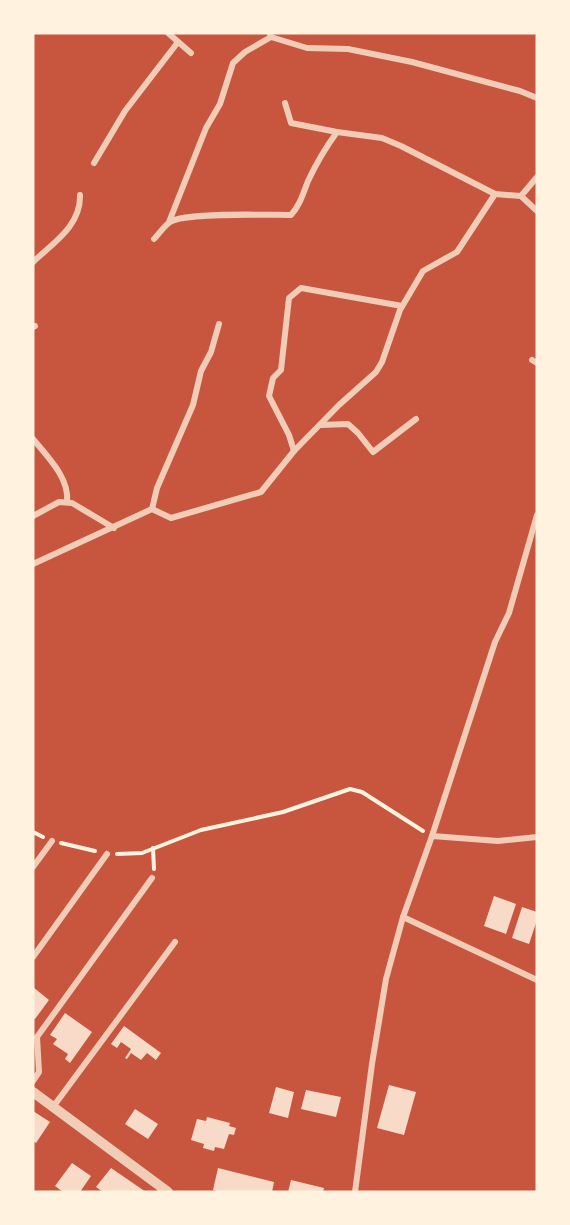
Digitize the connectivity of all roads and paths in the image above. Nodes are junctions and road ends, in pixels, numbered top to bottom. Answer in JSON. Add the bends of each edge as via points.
{"nodes":[{"id":1,"x":168,"y":33,"type":"edge"},
{"id":2,"x":270,"y":35,"type":"edge"},
{"id":3,"x":178,"y":42,"type":"junction"},
{"id":4,"x":191,"y":53,"type":"dead end"},
{"id":5,"x":537,"y":98,"type":"edge"},
{"id":6,"x":285,"y":103,"type":"dead end"},
{"id":7,"x":337,"y":132,"type":"junction"},
{"id":8,"x":94,"y":163,"type":"dead end"},
{"id":9,"x":537,"y":177,"type":"edge"},
{"id":10,"x":495,"y":194,"type":"junction"},
{"id":11,"x":80,"y":195,"type":"dead end"},
{"id":12,"x":521,"y":196,"type":"junction"},
{"id":13,"x":537,"y":211,"type":"edge"},
{"id":14,"x":169,"y":222,"type":"junction"},
{"id":15,"x":154,"y":239,"type":"dead end"},
{"id":16,"x":33,"y":262,"type":"edge"},
{"id":17,"x":402,"y":306,"type":"junction"},
{"id":18,"x":219,"y":324,"type":"dead end"},
{"id":19,"x":416,"y":419,"type":"dead end"},
{"id":20,"x":320,"y":426,"type":"junction"},
{"id":21,"x":33,"y":439,"type":"edge"},
{"id":22,"x":294,"y":451,"type":"junction"},
{"id":23,"x":67,"y":502,"type":"junction"},
{"id":24,"x":152,"y":509,"type":"junction"},
{"id":25,"x":537,"y":514,"type":"edge"},
{"id":26,"x":33,"y":516,"type":"edge"},
{"id":27,"x":114,"y":528,"type":"junction"},
{"id":28,"x":33,"y":564,"type":"edge"},
{"id":29,"x":432,"y":836,"type":"junction"},
{"id":30,"x":537,"y":837,"type":"edge"},
{"id":31,"x":52,"y":841,"type":"joint"},
{"id":32,"x":153,"y":848,"type":"junction"},
{"id":33,"x":107,"y":854,"type":"junction"},
{"id":34,"x":33,"y":867,"type":"edge"},
{"id":35,"x":152,"y":878,"type":"joint"},
{"id":36,"x":403,"y":917,"type":"junction"},
{"id":37,"x":175,"y":942,"type":"dead end"},
{"id":38,"x":33,"y":957,"type":"edge"},
{"id":39,"x":537,"y":980,"type":"edge"},
{"id":40,"x":33,"y":1081,"type":"edge"},
{"id":41,"x":33,"y":1092,"type":"edge"},
{"id":42,"x":53,"y":1107,"type":"junction"},
{"id":43,"x":168,"y":1192,"type":"edge"},
{"id":44,"x":355,"y":1192,"type":"edge"}],
"edges":[{"from":1,"to":3,"type":"street"},
{"from":2,"to":5,"type":"street","via":[[307,48],[348,49],[412,62]]},
{"from":2,"to":14,"type":"street","via":[[233,63],[220,104],[206,128]]},
{"from":3,"to":4,"type":"street"},
{"from":3,"to":8,"type":"street","via":[[125,111]]},
{"from":6,"to":7,"type":"street","via":[[291,123]]},
{"from":7,"to":10,"type":"street","via":[[382,138]]},
{"from":7,"to":14,"type":"street","via":[[291,215],[205,216]]},
{"from":9,"to":12,"type":"street"},
{"from":10,"to":12,"type":"street"},
{"from":10,"to":17,"type":"street","via":[[458,252],[423,271]]},
{"from":11,"to":16,"type":"street","via":[[75,220]]},
{"from":12,"to":13,"type":"street"},
{"from":14,"to":15,"type":"street"},
{"from":17,"to":20,"type":"street","via":[[376,372]]},
{"from":17,"to":22,"type":"street","via":[[301,288],[290,298],[281,370],[273,378],[269,396]]},
{"from":18,"to":24,"type":"street","via":[[193,405],[157,488]]},
{"from":19,"to":20,"type":"street","via":[[373,452],[348,424]]},
{"from":20,"to":22,"type":"street"},
{"from":21,"to":23,"type":"street","via":[[69,490]]},
{"from":22,"to":24,"type":"street","via":[[261,492],[171,518]]},
{"from":23,"to":26,"type":"street","via":[[59,502]]},
{"from":23,"to":27,"type":"street"},
{"from":24,"to":27,"type":"street"},
{"from":25,"to":29,"type":"street","via":[[509,613],[495,642]]},
{"from":27,"to":28,"type":"street"},
{"from":29,"to":30,"type":"street","via":[[498,841]]},
{"from":29,"to":32,"type":"path","via":[[362,792],[350,789],[283,812],[201,830]]},
{"from":29,"to":36,"type":"street"},
{"from":31,"to":33,"type":"path"},
{"from":31,"to":34,"type":"street"},
{"from":32,"to":33,"type":"path","via":[[142,853]]},
{"from":32,"to":35,"type":"path"},
{"from":33,"to":38,"type":"street"},
{"from":35,"to":40,"type":"street","via":[[37,1037],[39,1072]]},
{"from":36,"to":39,"type":"street"},
{"from":36,"to":44,"type":"street","via":[[383,1000]]},
{"from":37,"to":42,"type":"street"},
{"from":41,"to":42,"type":"street"},
{"from":42,"to":43,"type":"street"}]}
